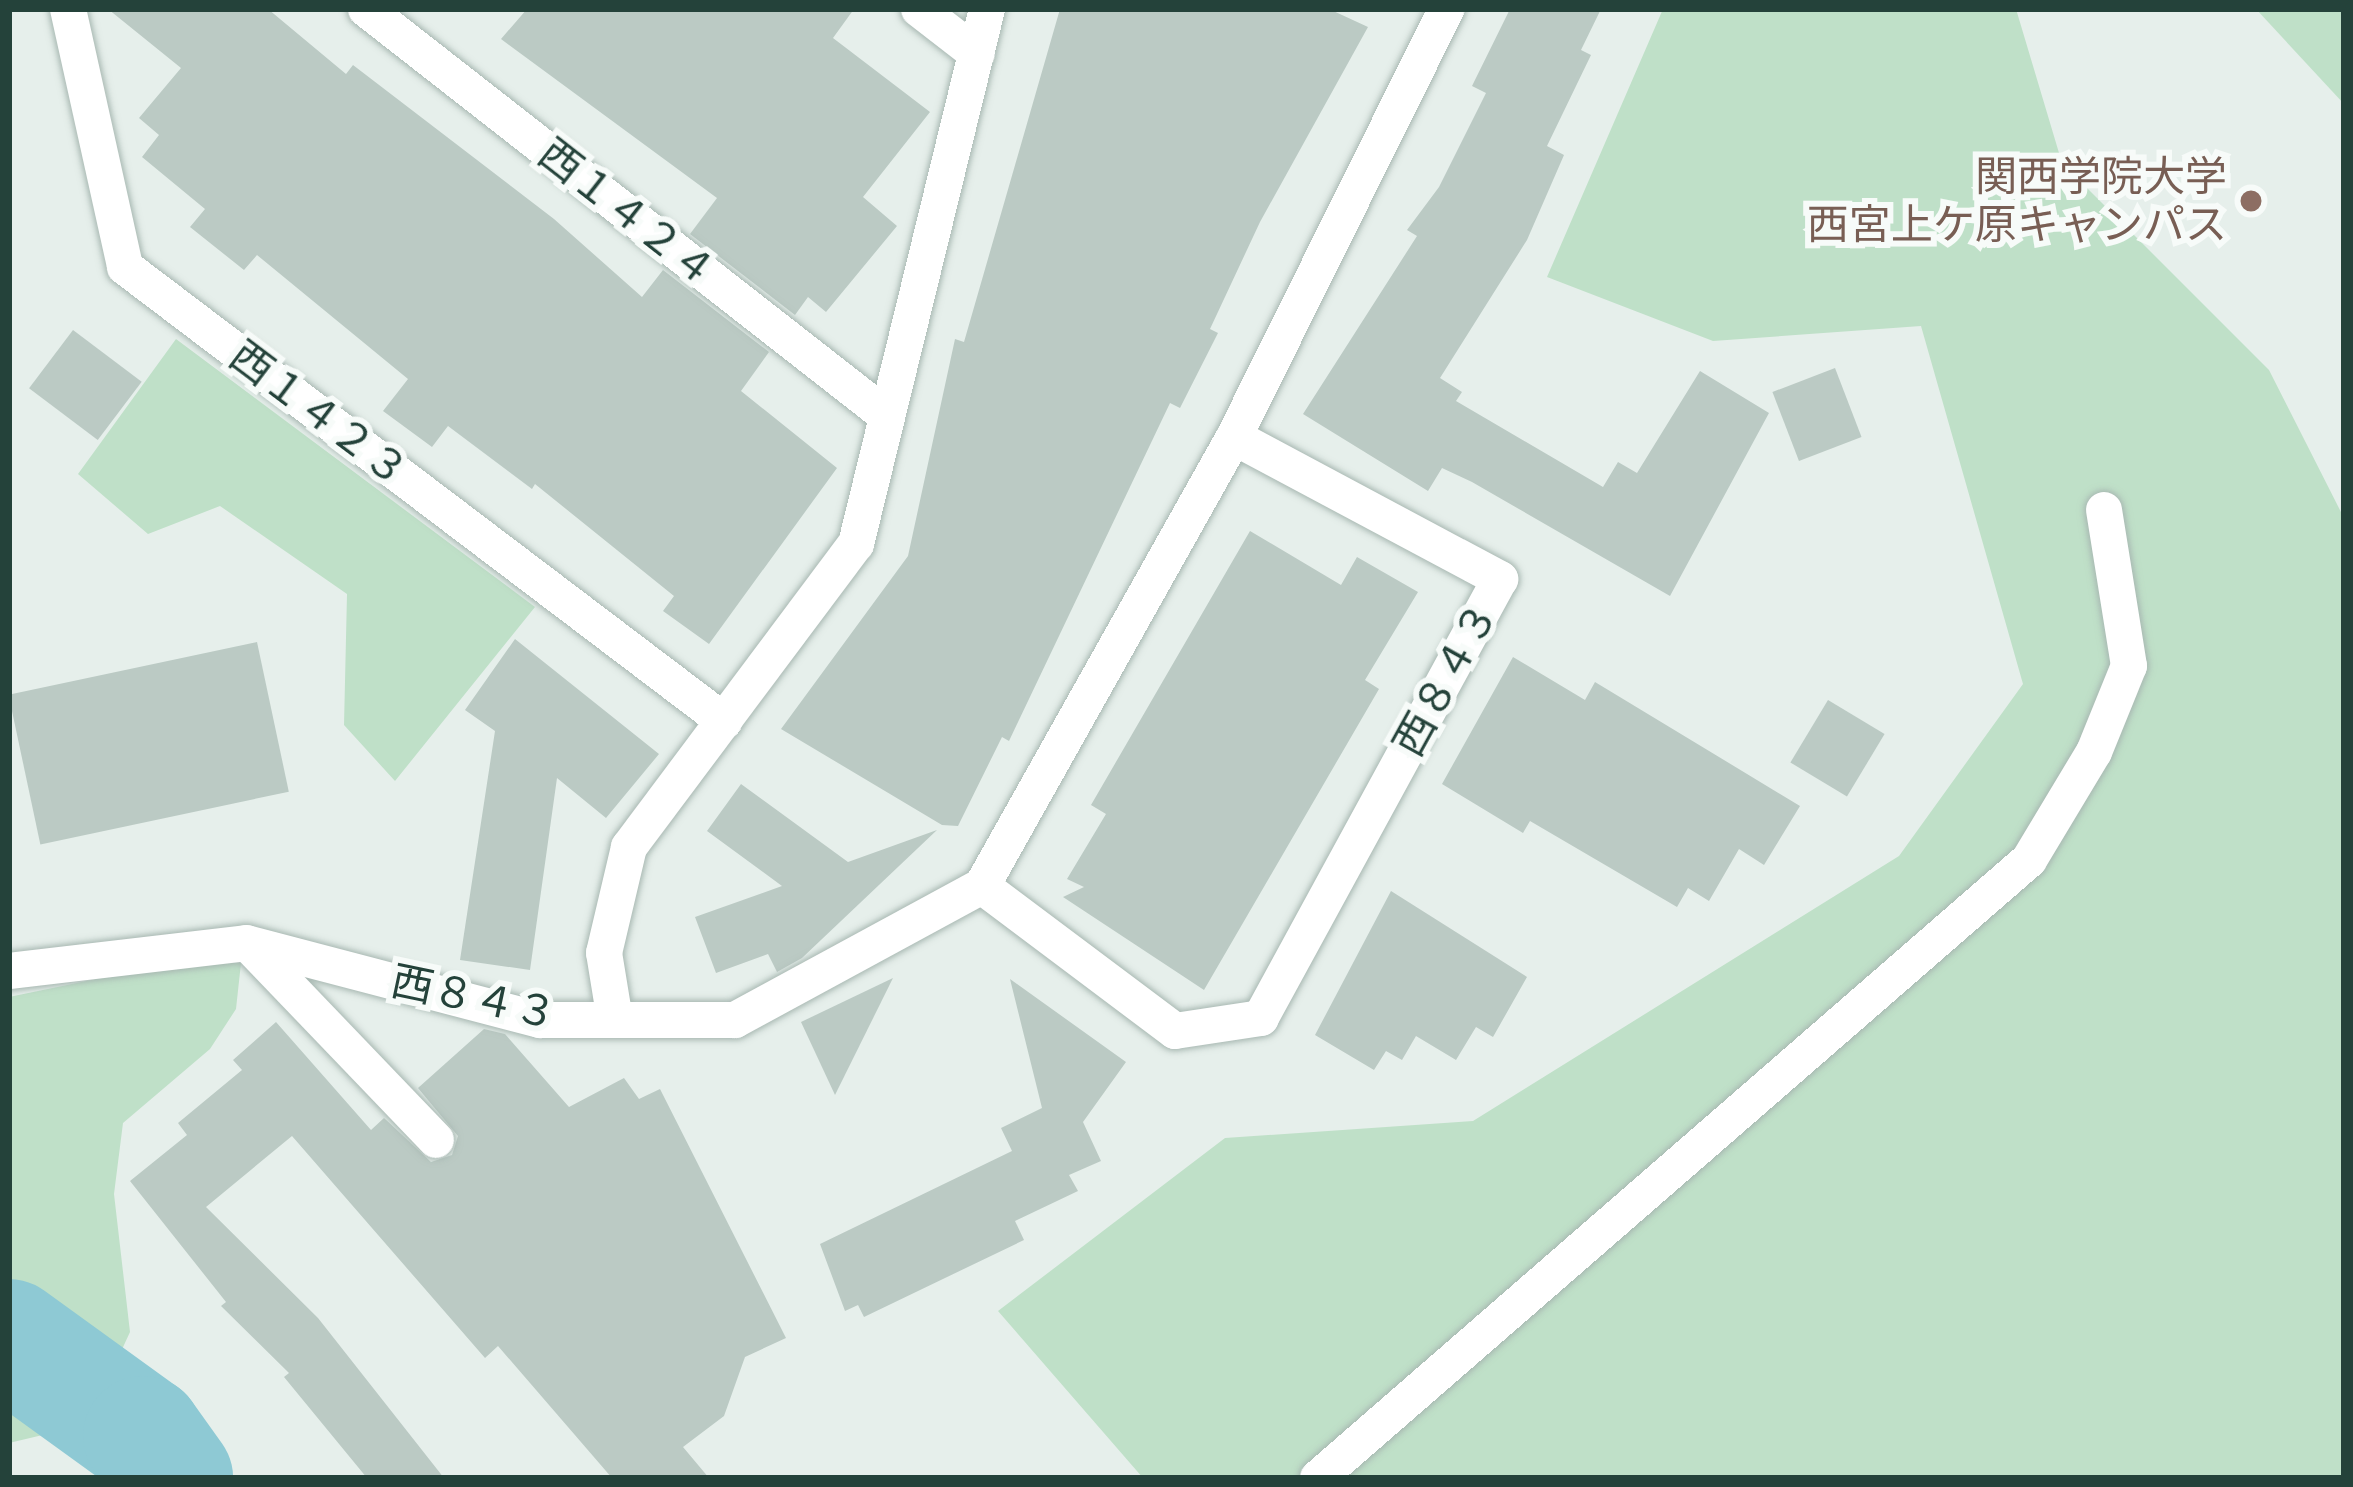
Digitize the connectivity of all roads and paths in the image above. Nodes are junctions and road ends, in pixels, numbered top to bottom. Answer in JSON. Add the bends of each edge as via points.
{"nodes":[{"id":1,"x":68,"y":9,"type":"edge"},
{"id":2,"x":366,"y":9,"type":"edge"},
{"id":3,"x":919,"y":9,"type":"edge"},
{"id":4,"x":987,"y":9,"type":"edge"},
{"id":5,"x":1446,"y":9,"type":"edge"},
{"id":6,"x":977,"y":54,"type":"junction"},
{"id":7,"x":887,"y":416,"type":"junction"},
{"id":8,"x":1234,"y":437,"type":"junction"},
{"id":9,"x":2104,"y":510,"type":"dead end"},
{"id":10,"x":724,"y":721,"type":"junction"},
{"id":11,"x":982,"y":886,"type":"junction"},
{"id":12,"x":246,"y":943,"type":"junction"},
{"id":13,"x":9,"y":971,"type":"edge"},
{"id":14,"x":615,"y":1020,"type":"junction"},
{"id":15,"x":436,"y":1140,"type":"dead end"},
{"id":16,"x":1318,"y":1478,"type":"edge"}],
"edges":[{"from":1,"to":10,"type":"street","name":"西１４２３","via":[[125,266]]},
{"from":2,"to":7,"type":"street","name":"西１４２４"},
{"from":3,"to":6,"type":"street"},
{"from":4,"to":6,"type":"street"},
{"from":5,"to":8,"type":"street"},
{"from":6,"to":7,"type":"street"},
{"from":7,"to":10,"type":"street","via":[[856,544]]},
{"from":8,"to":11,"type":"street"},
{"from":8,"to":11,"type":"street","name":"西８４３","via":[[1500,579],[1262,1018],[1175,1031]]},
{"from":9,"to":16,"type":"street","via":[[2128,665],[2094,752],[2029,860]]},
{"from":10,"to":14,"type":"street","via":[[629,847],[604,952]]},
{"from":11,"to":14,"type":"street","name":"西８４３","via":[[735,1020]]},
{"from":12,"to":13,"type":"street","name":"西８４３"},
{"from":12,"to":14,"type":"street","name":"西８４３","via":[[540,1020]]},
{"from":12,"to":15,"type":"street"}]}
